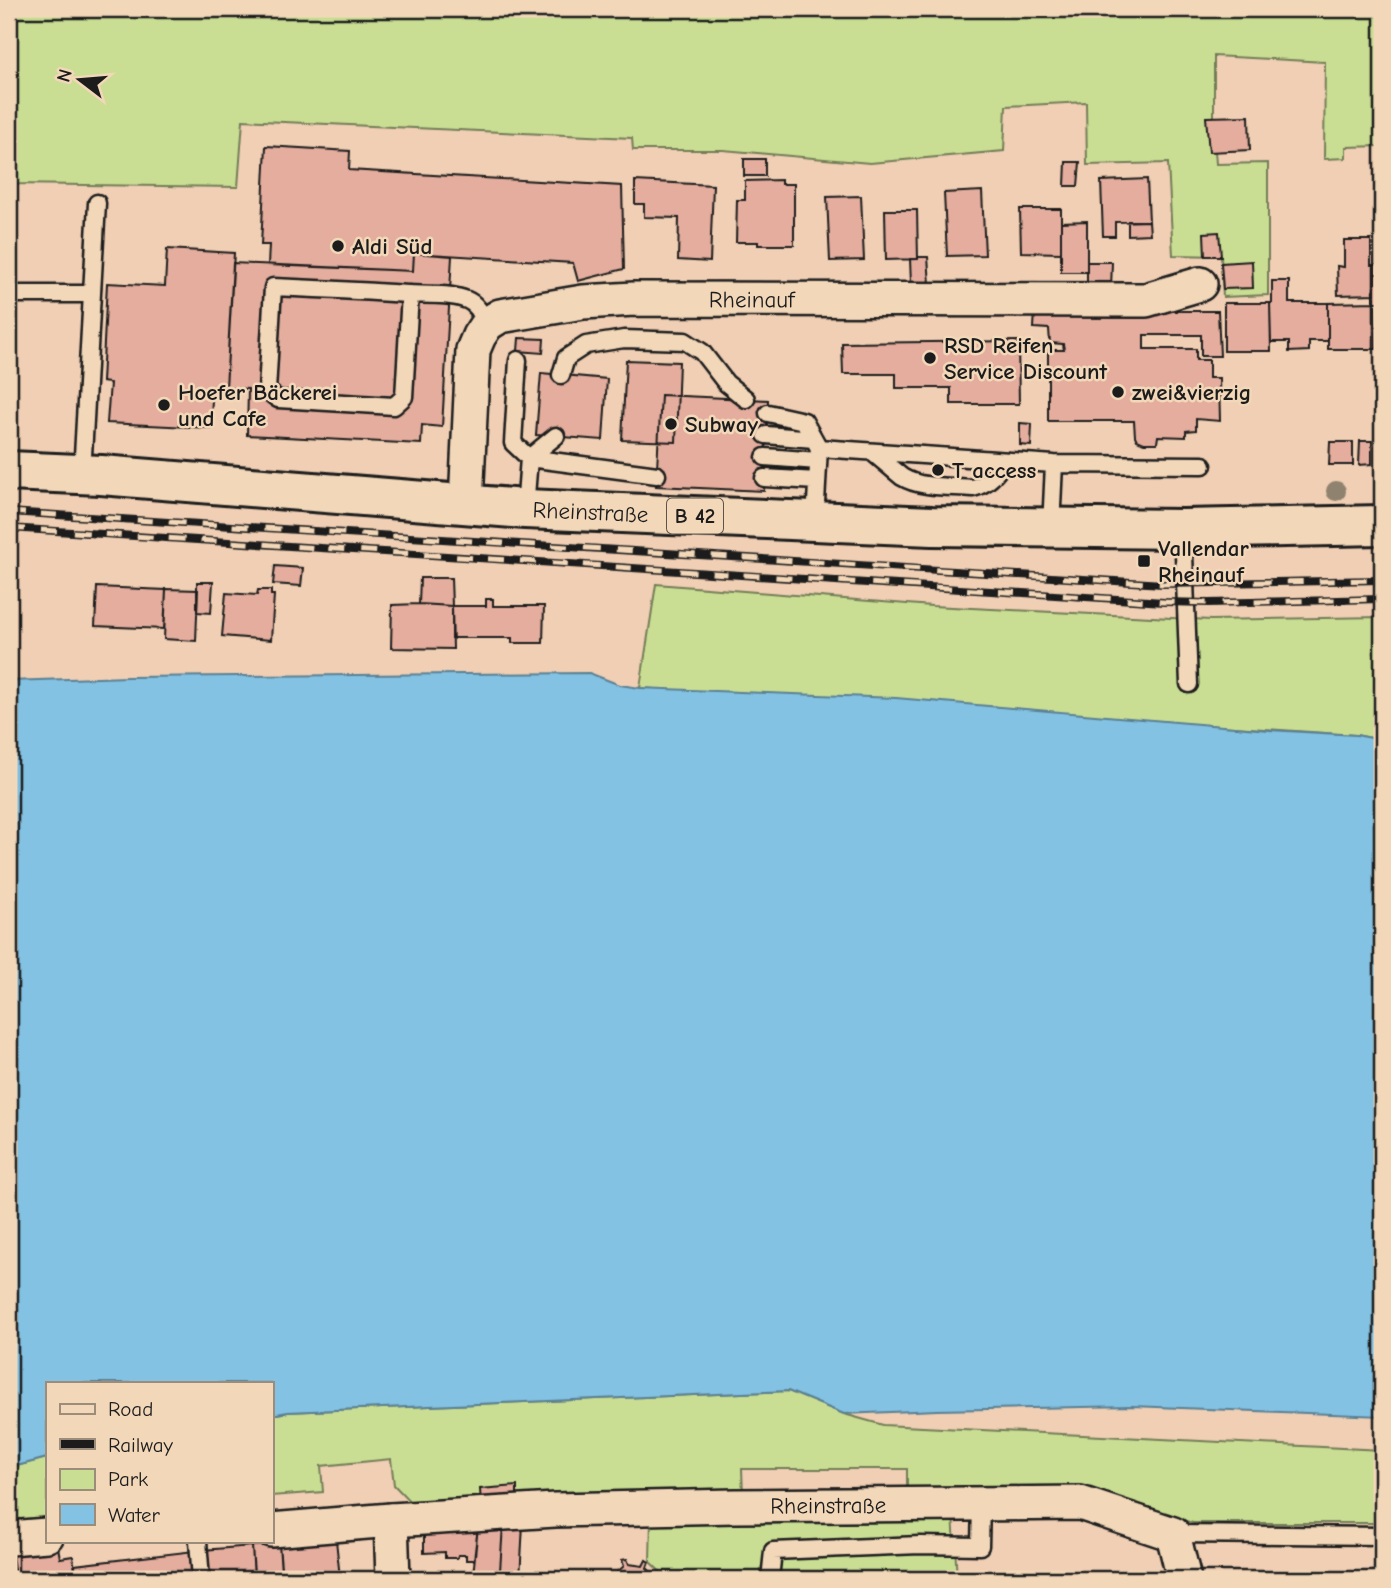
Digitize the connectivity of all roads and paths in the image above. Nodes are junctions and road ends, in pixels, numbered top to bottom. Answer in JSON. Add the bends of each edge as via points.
{"nodes":[{"id":1,"x":97,"y":203,"type":"dead end"},
{"id":2,"x":1200,"y":284,"type":"dead end"},
{"id":3,"x":91,"y":293,"type":"junction"},
{"id":4,"x":9,"y":294,"type":"edge"},
{"id":5,"x":410,"y":294,"type":"junction"},
{"id":6,"x":487,"y":324,"type":"junction"},
{"id":7,"x":518,"y":359,"type":"dead end"},
{"id":8,"x":561,"y":375,"type":"dead end"},
{"id":9,"x":746,"y":399,"type":"dead end"},
{"id":10,"x":768,"y":413,"type":"dead end"},
{"id":11,"x":766,"y":435,"type":"dead end"},
{"id":12,"x":556,"y":436,"type":"dead end"},
{"id":13,"x":817,"y":449,"type":"junction"},
{"id":14,"x":872,"y":452,"type":"junction"},
{"id":15,"x":765,"y":457,"type":"dead end"},
{"id":16,"x":529,"y":458,"type":"junction"},
{"id":17,"x":1005,"y":461,"type":"junction"},
{"id":18,"x":1054,"y":464,"type":"junction"},
{"id":19,"x":1203,"y":465,"type":"dead end"},
{"id":20,"x":9,"y":471,"type":"edge"},
{"id":21,"x":82,"y":474,"type":"junction"},
{"id":22,"x":657,"y":475,"type":"dead end"},
{"id":23,"x":764,"y":478,"type":"dead end"},
{"id":24,"x":817,"y":481,"type":"junction"},
{"id":25,"x":466,"y":504,"type":"junction"},
{"id":26,"x":525,"y":509,"type":"junction"},
{"id":27,"x":815,"y":521,"type":"junction"},
{"id":28,"x":1382,"y":525,"type":"edge"},
{"id":29,"x":1051,"y":528,"type":"junction"},
{"id":30,"x":1183,"y":529,"type":"junction"},
{"id":31,"x":1189,"y":684,"type":"dead end"},
{"id":32,"x":981,"y":1504,"type":"junction"},
{"id":33,"x":391,"y":1520,"type":"junction"},
{"id":34,"x":273,"y":1530,"type":"edge"},
{"id":35,"x":1173,"y":1534,"type":"junction"},
{"id":36,"x":46,"y":1535,"type":"edge"},
{"id":37,"x":1382,"y":1536,"type":"edge"},
{"id":38,"x":9,"y":1538,"type":"edge"},
{"id":39,"x":198,"y":1542,"type":"edge"},
{"id":40,"x":201,"y":1579,"type":"edge"},
{"id":41,"x":393,"y":1579,"type":"edge"},
{"id":42,"x":770,"y":1579,"type":"edge"},
{"id":43,"x":1184,"y":1579,"type":"edge"}],
"edges":[{"from":1,"to":3,"type":"lane"},
{"from":2,"to":6,"type":"street","name":"Rheinauf","via":[[1146,300],[583,302],[513,313]]},
{"from":3,"to":4,"type":"lane"},
{"from":3,"to":21,"type":"lane"},
{"from":5,"to":5,"type":"lane","via":[[273,286],[267,391],[278,399],[394,406],[404,397]]},
{"from":5,"to":6,"type":"lane","via":[[468,300]]},
{"from":6,"to":25,"type":"street","via":[[473,350]]},
{"from":7,"to":16,"type":"lane","via":[[513,443]]},
{"from":8,"to":9,"type":"lane","via":[[566,358],[586,345],[624,339],[685,341],[702,352]]},
{"from":10,"to":13,"type":"lane","via":[[804,421]]},
{"from":11,"to":13,"type":"lane"},
{"from":12,"to":16,"type":"lane"},
{"from":13,"to":14,"type":"lane"},
{"from":13,"to":15,"type":"lane"},
{"from":13,"to":24,"type":"lane"},
{"from":14,"to":17,"type":"lane"},
{"from":14,"to":17,"type":"lane","via":[[915,483],[974,488],[990,480]]},
{"from":16,"to":22,"type":"lane"},
{"from":16,"to":26,"type":"lane"},
{"from":17,"to":18,"type":"lane"},
{"from":18,"to":19,"type":"lane"},
{"from":18,"to":29,"type":"lane"},
{"from":20,"to":21,"type":"main road","name":"Rheinstraße","number":"B 42"},
{"from":21,"to":25,"type":"main road","name":"Rheinstraße","number":"B 42"},
{"from":23,"to":24,"type":"lane"},
{"from":24,"to":27,"type":"lane"},
{"from":25,"to":26,"type":"main road","name":"Rheinstraße","number":"B 42"},
{"from":26,"to":27,"type":"main road","name":"Rheinstraße","number":"B 42"},
{"from":27,"to":29,"type":"main road","name":"Rheinstraße","number":"B 42"},
{"from":28,"to":30,"type":"main road","name":"Rheinstraße","number":"B 42"},
{"from":29,"to":30,"type":"main road","name":"Rheinstraße","number":"B 42"},
{"from":30,"to":31,"type":"lane"},
{"from":32,"to":33,"type":"street","name":"Rheinstraße","via":[[555,1510]]},
{"from":32,"to":35,"type":"street","name":"Rheinstraße","via":[[1080,1503]]},
{"from":32,"to":42,"type":"lane","via":[[980,1546],[774,1551]]},
{"from":33,"to":34,"type":"street","name":"Rheinstraße"},
{"from":33,"to":41,"type":"street"},
{"from":35,"to":37,"type":"lane","name":"Rheinstraße"},
{"from":35,"to":43,"type":"street"},
{"from":36,"to":38,"type":"street"},
{"from":39,"to":40,"type":"lane"}]}
